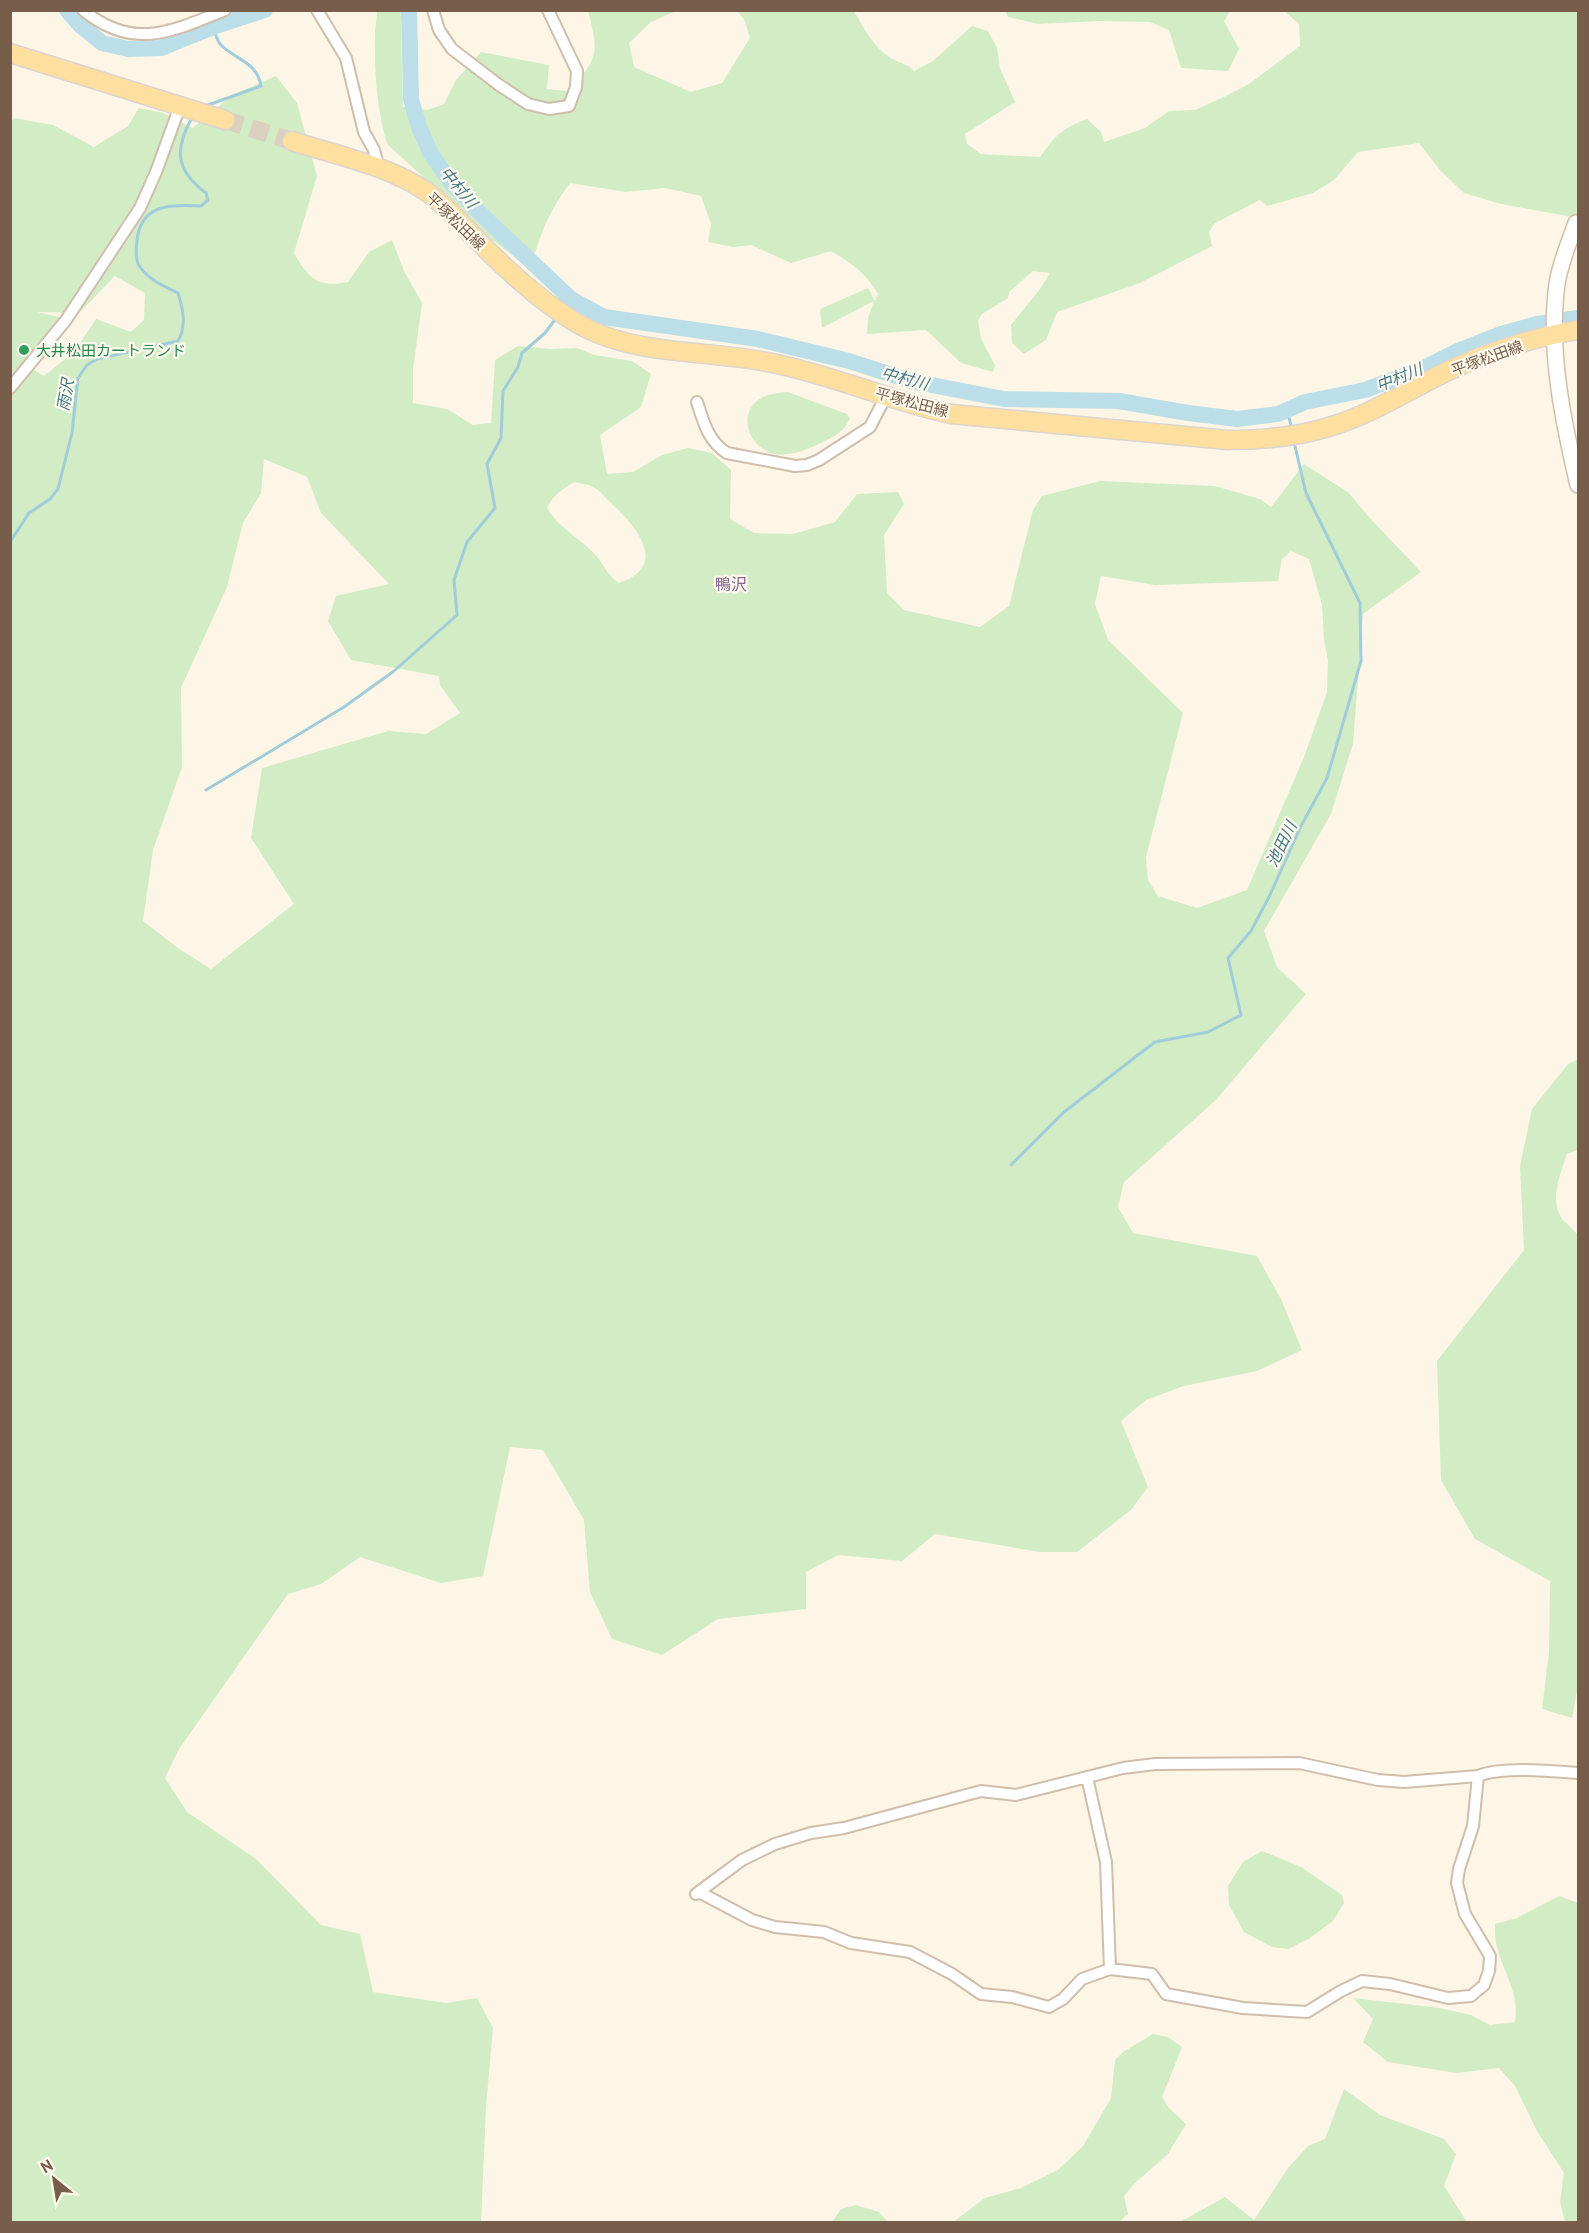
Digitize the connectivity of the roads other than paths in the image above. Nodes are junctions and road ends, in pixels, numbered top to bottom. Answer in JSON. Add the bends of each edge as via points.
{"nodes":[{"id":1,"x":83,"y":10,"type":"edge"},
{"id":2,"x":225,"y":10,"type":"edge"},
{"id":3,"x":317,"y":10,"type":"edge"},
{"id":4,"x":433,"y":10,"type":"edge"},
{"id":5,"x":548,"y":10,"type":"edge"},
{"id":6,"x":10,"y":53,"type":"edge"},
{"id":7,"x":180,"y":106,"type":"junction"},
{"id":8,"x":225,"y":120,"type":"tunnel mouth"},
{"id":9,"x":292,"y":141,"type":"tunnel mouth"},
{"id":10,"x":379,"y":168,"type":"junction"},
{"id":11,"x":1576,"y":223,"type":"dead end"},
{"id":12,"x":1556,"y":330,"type":"junction"},
{"id":13,"x":1578,"y":330,"type":"edge"},
{"id":14,"x":10,"y":388,"type":"edge"},
{"id":15,"x":886,"y":396,"type":"junction"},
{"id":16,"x":697,"y":402,"type":"dead end"},
{"id":17,"x":1578,"y":485,"type":"edge"},
{"id":18,"x":1578,"y":1773,"type":"edge"},
{"id":19,"x":1478,"y":1776,"type":"junction"},
{"id":20,"x":1087,"y":1777,"type":"junction"},
{"id":21,"x":1110,"y":1969,"type":"junction"}],
"edges":[{"from":1,"to":2,"type":"street","via":[[118,31],[150,36]]},
{"from":3,"to":10,"type":"street","via":[[346,58],[364,132]]},
{"from":4,"to":5,"type":"street","via":[[439,30],[452,48],[528,104],[549,109],[569,106],[577,71]]},
{"from":6,"to":7,"type":"main road"},
{"from":7,"to":8,"type":"main road"},
{"from":7,"to":14,"type":"street","via":[[149,191],[129,225],[66,320]]},
{"from":9,"to":10,"type":"main road","name":"平塚松田線"},
{"from":10,"to":15,"type":"main road","name":"平塚松田線","via":[[426,192],[540,296],[571,320],[597,333],[642,345],[770,362]]},
{"from":11,"to":12,"type":"street","via":[[1557,287]]},
{"from":12,"to":13,"type":"main road","name":"平塚松田線"},
{"from":12,"to":15,"type":"main road","name":"平塚松田線","via":[[1450,370],[1334,426],[1256,440],[974,417],[927,409]]},
{"from":12,"to":17,"type":"street","via":[[1560,397]]},
{"from":15,"to":16,"type":"street","via":[[870,427],[819,460],[795,466],[728,453],[706,431]]},
{"from":18,"to":19,"type":"street","via":[[1530,1771]]},
{"from":19,"to":20,"type":"street","via":[[1404,1782],[1299,1763],[1155,1764]]},
{"from":19,"to":21,"type":"street","via":[[1473,1826],[1457,1883],[1465,1914],[1490,1956],[1490,1971],[1484,1985],[1472,1996],[1448,1998],[1362,1981],[1308,2012],[1243,2008],[1166,1994],[1152,1974]]},
{"from":20,"to":21,"type":"street","via":[[1106,1862]]},
{"from":20,"to":21,"type":"street","via":[[1016,1795],[981,1791],[844,1828],[811,1833],[742,1860],[697,1894],[775,1927],[824,1932],[851,1943],[910,1952],[981,1994],[1049,2007],[1082,1979]]}]}
